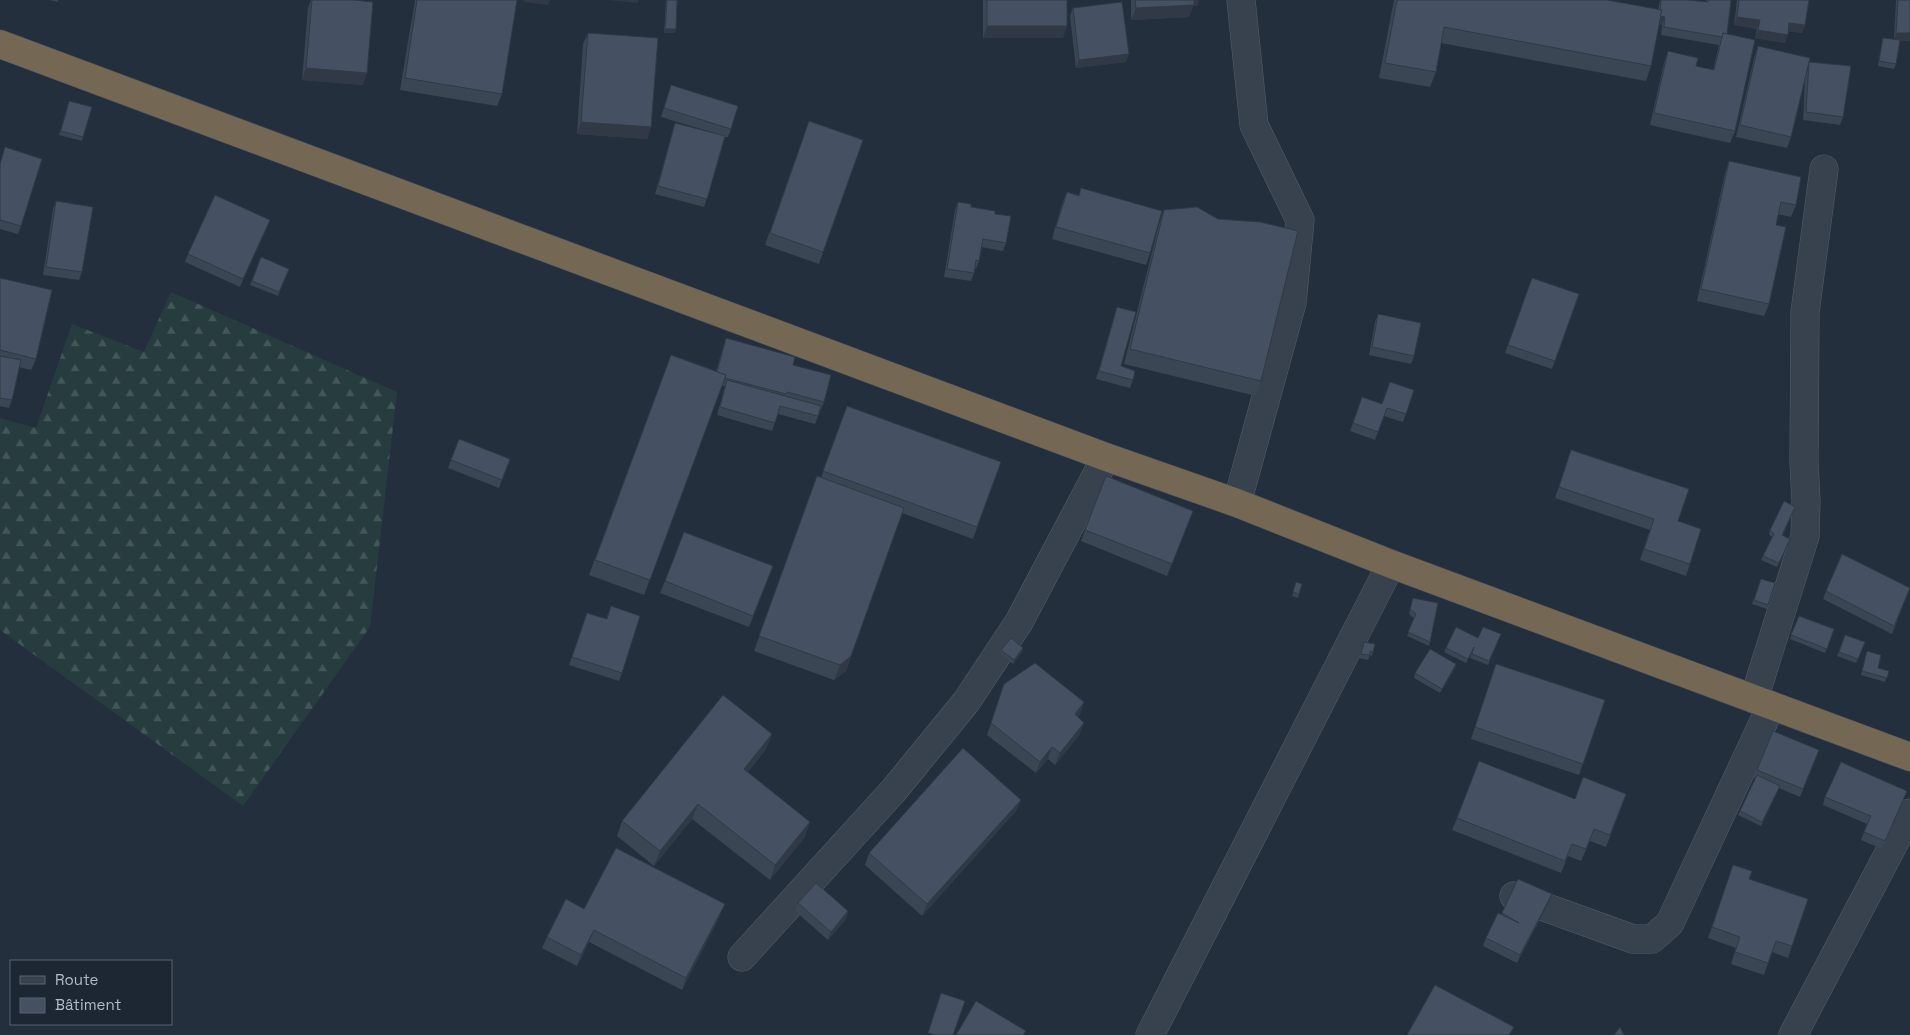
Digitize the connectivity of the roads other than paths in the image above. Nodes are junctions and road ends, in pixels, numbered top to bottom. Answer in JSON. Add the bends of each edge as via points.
{"nodes":[{"id":1,"x":1240,"y":0,"type":"edge"},
{"id":2,"x":0,"y":44,"type":"edge"},
{"id":3,"x":1824,"y":169,"type":"dead end"},
{"id":4,"x":1106,"y":457,"type":"junction"},
{"id":5,"x":1237,"y":503,"type":"junction"},
{"id":6,"x":1391,"y":564,"type":"junction"},
{"id":7,"x":1763,"y":703,"type":"junction"},
{"id":8,"x":1910,"y":758,"type":"edge"},
{"id":9,"x":1910,"y":813,"type":"edge"},
{"id":10,"x":1514,"y":896,"type":"edge"},
{"id":11,"x":742,"y":957,"type":"dead end"},
{"id":12,"x":1150,"y":1035,"type":"edge"},
{"id":13,"x":1793,"y":1035,"type":"edge"}],
"edges":[{"from":1,"to":5,"type":"street","via":[[1254,125],[1300,220],[1292,303]]},
{"from":2,"to":4,"type":"highway"},
{"from":3,"to":7,"type":"street","via":[[1805,312],[1805,536]]},
{"from":4,"to":5,"type":"highway"},
{"from":4,"to":11,"type":"street","via":[[1019,622],[966,702],[894,790]]},
{"from":5,"to":6,"type":"highway"},
{"from":6,"to":7,"type":"highway"},
{"from":6,"to":12,"type":"street"},
{"from":7,"to":8,"type":"highway"},
{"from":7,"to":10,"type":"street","via":[[1670,924],[1652,939],[1633,939]]},
{"from":9,"to":13,"type":"street"}]}
